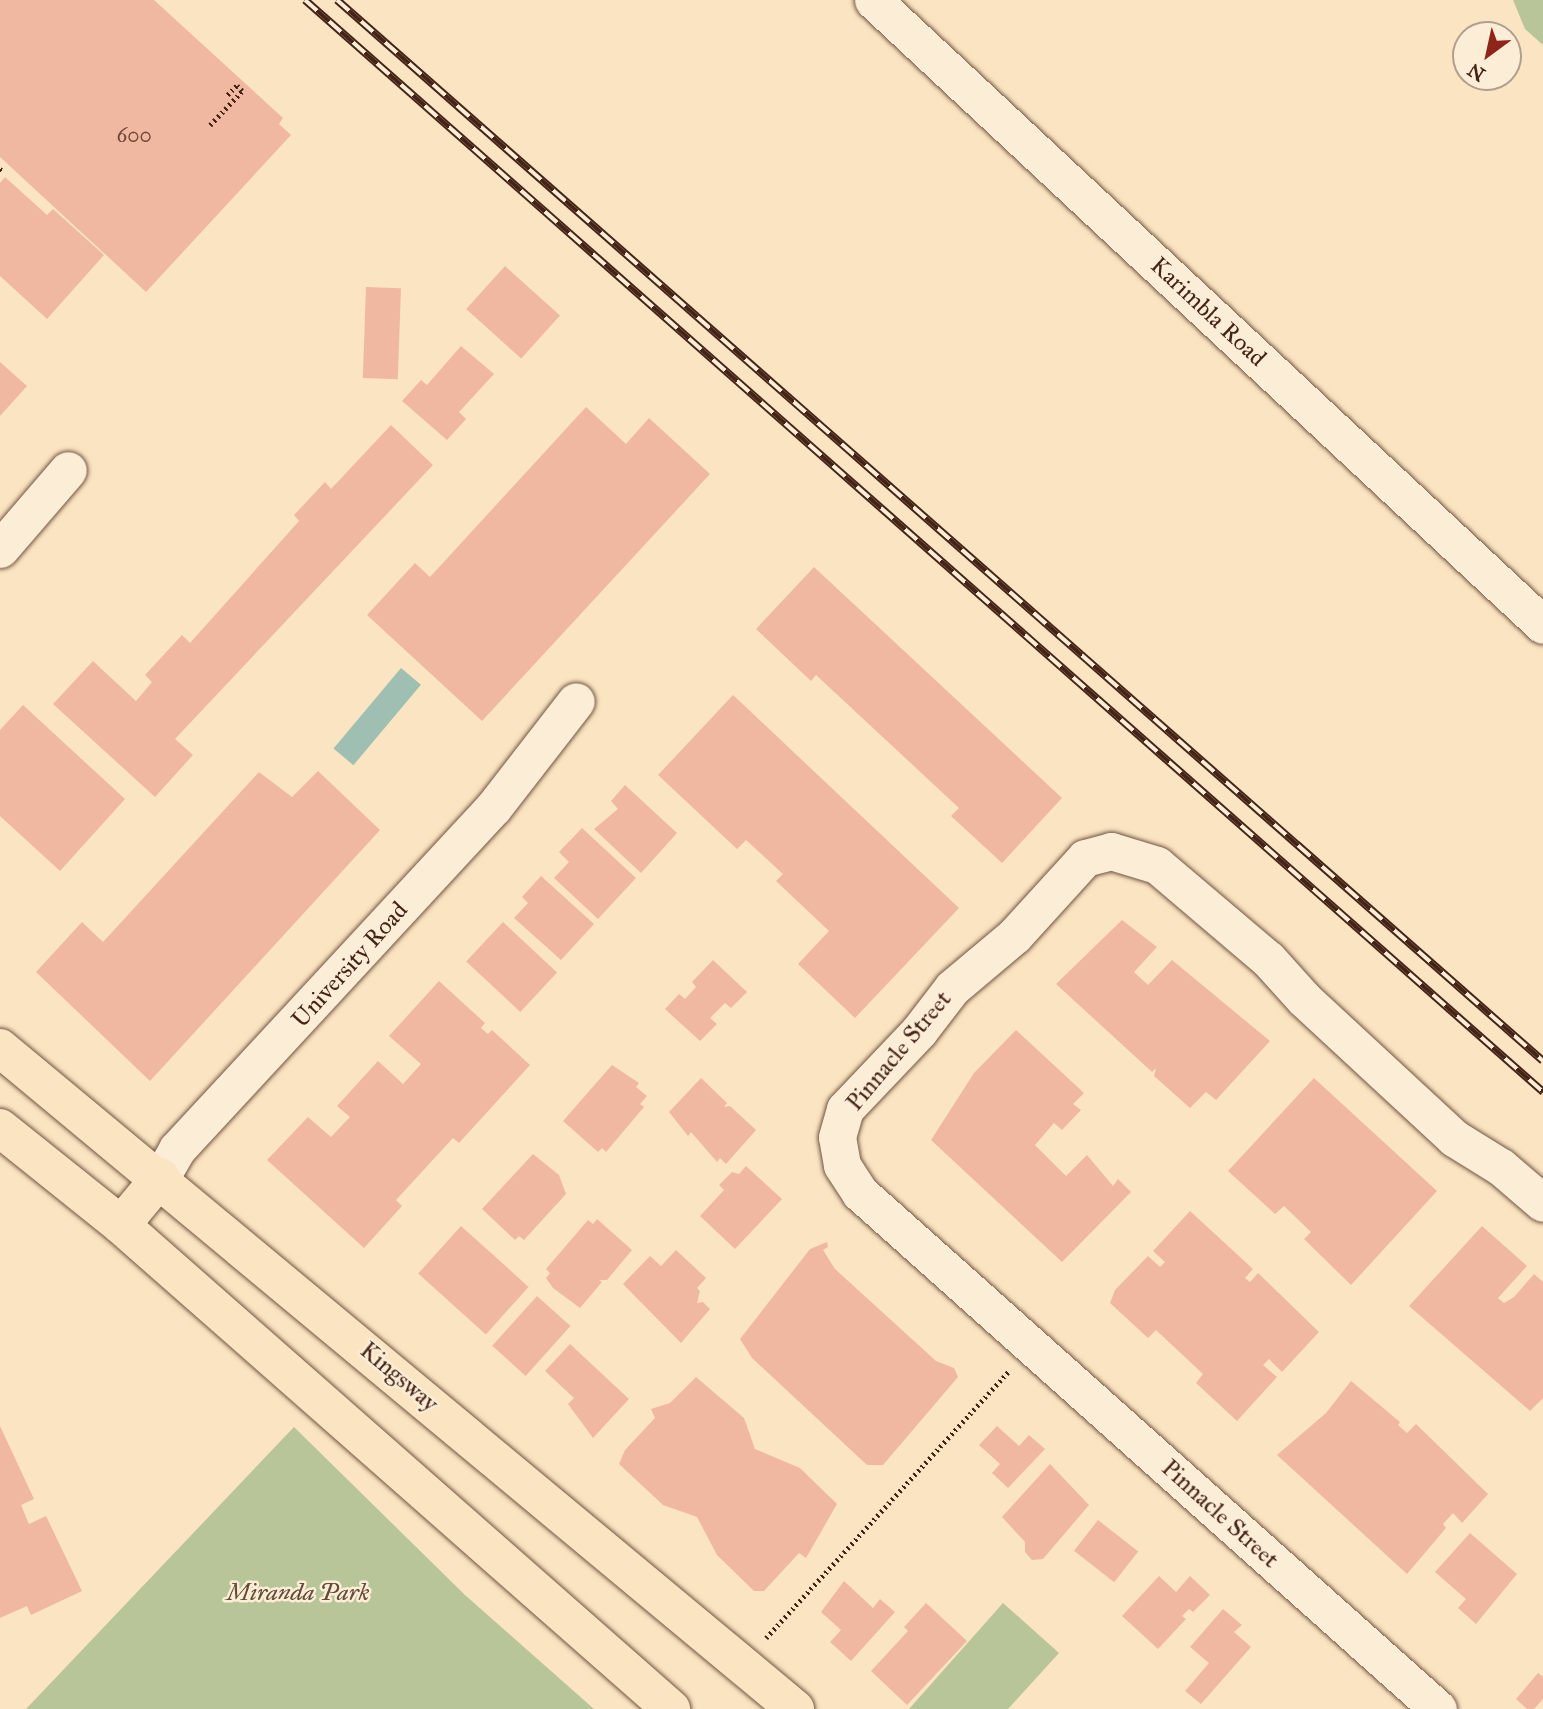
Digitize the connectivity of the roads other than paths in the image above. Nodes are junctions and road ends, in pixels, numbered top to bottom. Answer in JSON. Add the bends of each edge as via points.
{"nodes":[{"id":1,"x":873,"y":0,"type":"edge"},
{"id":2,"x":68,"y":470,"type":"dead end"},
{"id":3,"x":0,"y":549,"type":"edge"},
{"id":4,"x":1543,"y":625,"type":"edge"},
{"id":5,"x":576,"y":701,"type":"dead end"},
{"id":6,"x":0,"y":1048,"type":"edge"},
{"id":7,"x":0,"y":1128,"type":"edge"},
{"id":8,"x":160,"y":1177,"type":"junction"},
{"id":9,"x":1543,"y":1203,"type":"edge"},
{"id":10,"x":121,"y":1225,"type":"junction"},
{"id":11,"x":671,"y":1709,"type":"edge"},
{"id":12,"x":795,"y":1709,"type":"edge"},
{"id":13,"x":1438,"y":1709,"type":"edge"}],
"edges":[{"from":1,"to":4,"type":"street","name":"Karimbla Road"},
{"from":2,"to":3,"type":"street"},
{"from":5,"to":8,"type":"street","name":"University Road","via":[[493,808],[177,1149]]},
{"from":6,"to":8,"type":"main road","name":"Kingsway"},
{"from":7,"to":10,"type":"main road"},
{"from":8,"to":10,"type":"main road","name":"University Road"},
{"from":8,"to":12,"type":"main road","name":"Kingsway"},
{"from":9,"to":13,"type":"street","name":"Pinnacle Street","via":[[1501,1167],[1454,1138],[1304,999],[1268,959],[1157,865],[1111,851],[1085,858],[1014,936],[952,988],[919,1031],[845,1109],[837,1137],[842,1166],[860,1193]]},
{"from":10,"to":11,"type":"main road"}]}
